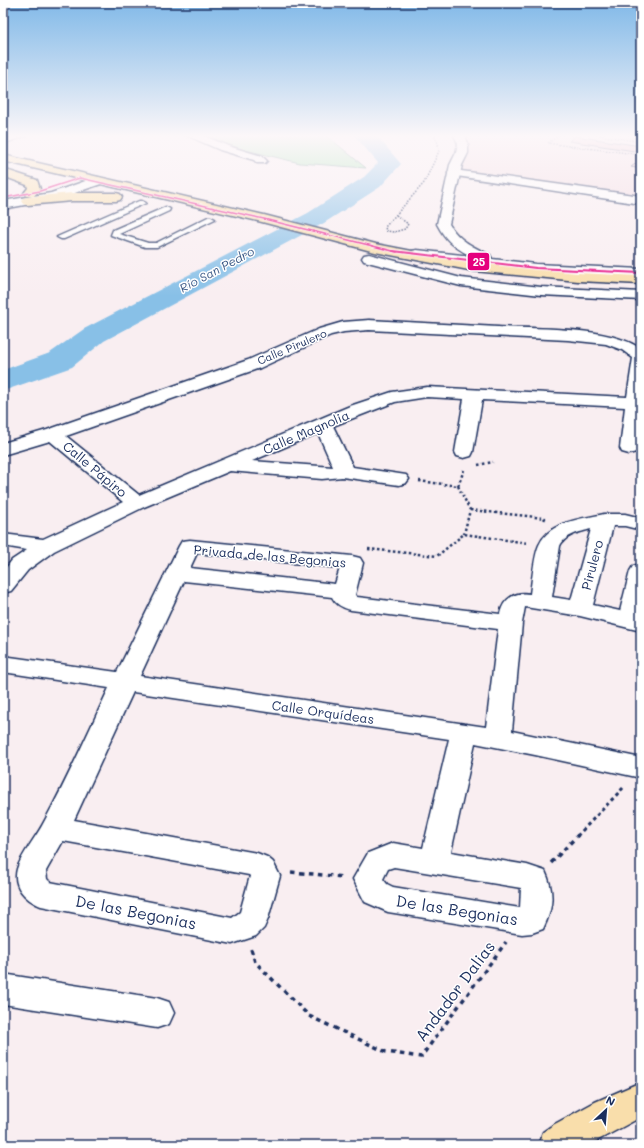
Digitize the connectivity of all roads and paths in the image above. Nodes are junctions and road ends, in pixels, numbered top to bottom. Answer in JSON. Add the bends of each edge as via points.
{"nodes":[{"id":1,"x":34,"y":189,"type":"edge"},
{"id":2,"x":49,"y":189,"type":"edge"},
{"id":3,"x":59,"y":189,"type":"edge"},
{"id":4,"x":94,"y":189,"type":"edge"},
{"id":5,"x":125,"y":189,"type":"edge"},
{"id":6,"x":419,"y":189,"type":"edge"},
{"id":7,"x":451,"y":189,"type":"edge"},
{"id":8,"x":562,"y":189,"type":"edge"},
{"id":9,"x":28,"y":197,"type":"junction"},
{"id":10,"x":116,"y":197,"type":"junction"},
{"id":11,"x":3,"y":198,"type":"edge"},
{"id":12,"x":641,"y":200,"type":"edge"},
{"id":13,"x":142,"y":203,"type":"junction"},
{"id":14,"x":3,"y":205,"type":"edge"},
{"id":15,"x":166,"y":209,"type":"junction"},
{"id":16,"x":396,"y":215,"type":"junction"},
{"id":17,"x":211,"y":220,"type":"junction"},
{"id":18,"x":231,"y":224,"type":"dead end"},
{"id":19,"x":245,"y":228,"type":"dead end"},
{"id":20,"x":263,"y":228,"type":"junction"},
{"id":21,"x":61,"y":237,"type":"dead end"},
{"id":22,"x":336,"y":244,"type":"junction"},
{"id":23,"x":401,"y":253,"type":"junction"},
{"id":24,"x":369,"y":258,"type":"junction"},
{"id":25,"x":495,"y":264,"type":"junction"},
{"id":26,"x":641,"y":272,"type":"edge"},
{"id":27,"x":641,"y":280,"type":"edge"},
{"id":28,"x":641,"y":287,"type":"edge"},
{"id":29,"x":641,"y":296,"type":"edge"},
{"id":30,"x":474,"y":394,"type":"junction"},
{"id":31,"x":638,"y":402,"type":"edge"},
{"id":32,"x":323,"y":425,"type":"junction"},
{"id":33,"x":53,"y":434,"type":"junction"},
{"id":34,"x":629,"y":448,"type":"dead end"},
{"id":35,"x":3,"y":449,"type":"edge"},
{"id":36,"x":464,"y":452,"type":"dead end"},
{"id":37,"x":227,"y":465,"type":"junction"},
{"id":38,"x":341,"y":471,"type":"junction"},
{"id":39,"x":399,"y":479,"type":"joint"},
{"id":40,"x":137,"y":503,"type":"junction"},
{"id":41,"x":470,"y":510,"type":"junction"},
{"id":42,"x":604,"y":520,"type":"junction"},
{"id":43,"x":641,"y":524,"type":"edge"},
{"id":44,"x":464,"y":534,"type":"junction"},
{"id":45,"x":3,"y":540,"type":"edge"},
{"id":46,"x":551,"y":541,"type":"junction"},
{"id":47,"x":46,"y":546,"type":"junction"},
{"id":48,"x":352,"y":563,"type":"junction"},
{"id":49,"x":641,"y":571,"type":"edge"},
{"id":50,"x":176,"y":573,"type":"junction"},
{"id":51,"x":3,"y":586,"type":"edge"},
{"id":52,"x":345,"y":592,"type":"junction"},
{"id":53,"x":540,"y":603,"type":"junction"},
{"id":54,"x":580,"y":610,"type":"junction"},
{"id":55,"x":635,"y":622,"type":"edge"},
{"id":56,"x":510,"y":623,"type":"junction"},
{"id":57,"x":3,"y":664,"type":"edge"},
{"id":58,"x":124,"y":682,"type":"junction"},
{"id":59,"x":464,"y":732,"type":"junction"},
{"id":60,"x":498,"y":738,"type":"junction"},
{"id":61,"x":636,"y":775,"type":"edge"},
{"id":62,"x":56,"y":828,"type":"junction"},
{"id":63,"x":434,"y":861,"type":"junction"},
{"id":64,"x":263,"y":870,"type":"junction"},
{"id":65,"x":368,"y":879,"type":"junction"},
{"id":66,"x":534,"y":880,"type":"junction"},
{"id":67,"x":522,"y":921,"type":"junction"},
{"id":68,"x":245,"y":927,"type":"junction"},
{"id":69,"x":3,"y":989,"type":"edge"},
{"id":70,"x":157,"y":1013,"type":"dead end"},
{"id":71,"x":641,"y":1099,"type":"edge"},
{"id":72,"x":556,"y":1145,"type":"edge"}],
"edges":[{"from":1,"to":9,"type":"main road"},
{"from":2,"to":9,"type":"street"},
{"from":3,"to":9,"type":"street"},
{"from":4,"to":10,"type":"main road"},
{"from":5,"to":20,"type":"main road"},
{"from":6,"to":16,"type":"path"},
{"from":7,"to":25,"type":"street","via":[[444,224],[449,235],[460,245]]},
{"from":8,"to":12,"type":"street"},
{"from":9,"to":10,"type":"main road"},
{"from":9,"to":11,"type":"street"},
{"from":9,"to":14,"type":"street"},
{"from":10,"to":13,"type":"main road"},
{"from":13,"to":15,"type":"main road"},
{"from":13,"to":21,"type":"lane"},
{"from":15,"to":17,"type":"main road"},
{"from":15,"to":17,"type":"lane","via":[[116,232],[115,235],[148,245],[157,244]]},
{"from":16,"to":16,"type":"path","via":[[408,224],[405,229],[386,231],[385,227]]},
{"from":17,"to":18,"type":"main road"},
{"from":19,"to":20,"type":"main road"},
{"from":20,"to":22,"type":"main road"},
{"from":22,"to":23,"type":"main road"},
{"from":22,"to":24,"type":"main road"},
{"from":23,"to":25,"type":"street"},
{"from":23,"to":27,"type":"main road","via":[[474,267]]},
{"from":24,"to":28,"type":"main road","via":[[494,278]]},
{"from":24,"to":29,"type":"street","via":[[461,282],[541,291]]},
{"from":25,"to":26,"type":"street"},
{"from":30,"to":31,"type":"street","name":"Calle Magnolia"},
{"from":30,"to":32,"type":"street","name":"Calle Magnolia","via":[[427,392],[392,397]]},
{"from":30,"to":36,"type":"street"},
{"from":31,"to":33,"type":"street","name":"Calle Pirulero","via":[[641,357],[628,347],[609,340],[568,335],[369,325],[343,327],[325,332],[254,364]]},
{"from":31,"to":34,"type":"street"},
{"from":32,"to":37,"type":"street","name":"Calle Magnolia"},
{"from":32,"to":38,"type":"street","via":[[343,467]]},
{"from":33,"to":35,"type":"street","name":"Calle Pirulero"},
{"from":33,"to":40,"type":"street","name":"Calle Pápiro"},
{"from":37,"to":38,"type":"street","via":[[322,473]]},
{"from":37,"to":40,"type":"street","name":"Calle Magnolia"},
{"from":38,"to":39,"type":"street"},
{"from":39,"to":41,"type":"path","via":[[458,486]]},
{"from":40,"to":47,"type":"street","name":"Calle Magnolia"},
{"from":41,"to":44,"type":"path"},
{"from":41,"to":46,"type":"path","via":[[545,518],[542,529]]},
{"from":42,"to":43,"type":"street","name":"Pirulero","via":[[625,520]]},
{"from":42,"to":46,"type":"street","name":"Pirulero","via":[[572,527]]},
{"from":42,"to":54,"type":"street","name":"Pirulero"},
{"from":44,"to":46,"type":"path"},
{"from":44,"to":48,"type":"path","via":[[437,556],[357,548]]},
{"from":45,"to":47,"type":"street"},
{"from":46,"to":53,"type":"street"},
{"from":47,"to":51,"type":"street","name":"Calle Magnolia","via":[[20,565]]},
{"from":48,"to":50,"type":"street","name":"Privada de las Begonias","via":[[190,546]]},
{"from":48,"to":52,"type":"street","name":"Privada de las Begonias"},
{"from":49,"to":55,"type":"street"},
{"from":50,"to":52,"type":"street"},
{"from":50,"to":58,"type":"street","name":"Privada de las Begonias"},
{"from":52,"to":56,"type":"street","via":[[343,598],[351,602]]},
{"from":53,"to":54,"type":"street"},
{"from":53,"to":56,"type":"street","via":[[524,600],[517,602],[513,607]]},
{"from":54,"to":55,"type":"street"},
{"from":56,"to":60,"type":"street"},
{"from":57,"to":58,"type":"street","name":"Calle Orquídeas"},
{"from":58,"to":59,"type":"street","name":"Calle Orquídeas"},
{"from":58,"to":62,"type":"street","name":"De las Begonias"},
{"from":59,"to":60,"type":"street","name":"Calle Orquídeas"},
{"from":59,"to":63,"type":"street"},
{"from":60,"to":61,"type":"street","name":"Calle Orquídeas"},
{"from":61,"to":66,"type":"path"},
{"from":62,"to":64,"type":"street","via":[[257,865]]},
{"from":62,"to":68,"type":"street","name":"De las Begonias","via":[[31,870],[32,884],[41,893],[232,931]]},
{"from":63,"to":65,"type":"street","via":[[393,856],[378,861]]},
{"from":63,"to":66,"type":"street"},
{"from":64,"to":65,"type":"path"},
{"from":64,"to":68,"type":"street","via":[[265,876],[253,919]]},
{"from":65,"to":67,"type":"street","name":"De las Begonias","via":[[376,894],[388,899]]},
{"from":66,"to":67,"type":"street","name":"De las Begonias","via":[[537,885],[536,913],[532,920]]},
{"from":67,"to":68,"type":"path","name":"Andador Dalias","via":[[421,1057],[386,1052],[309,1016],[255,962]]},
{"from":69,"to":70,"type":"street"},
{"from":71,"to":72,"type":"main road"}]}
